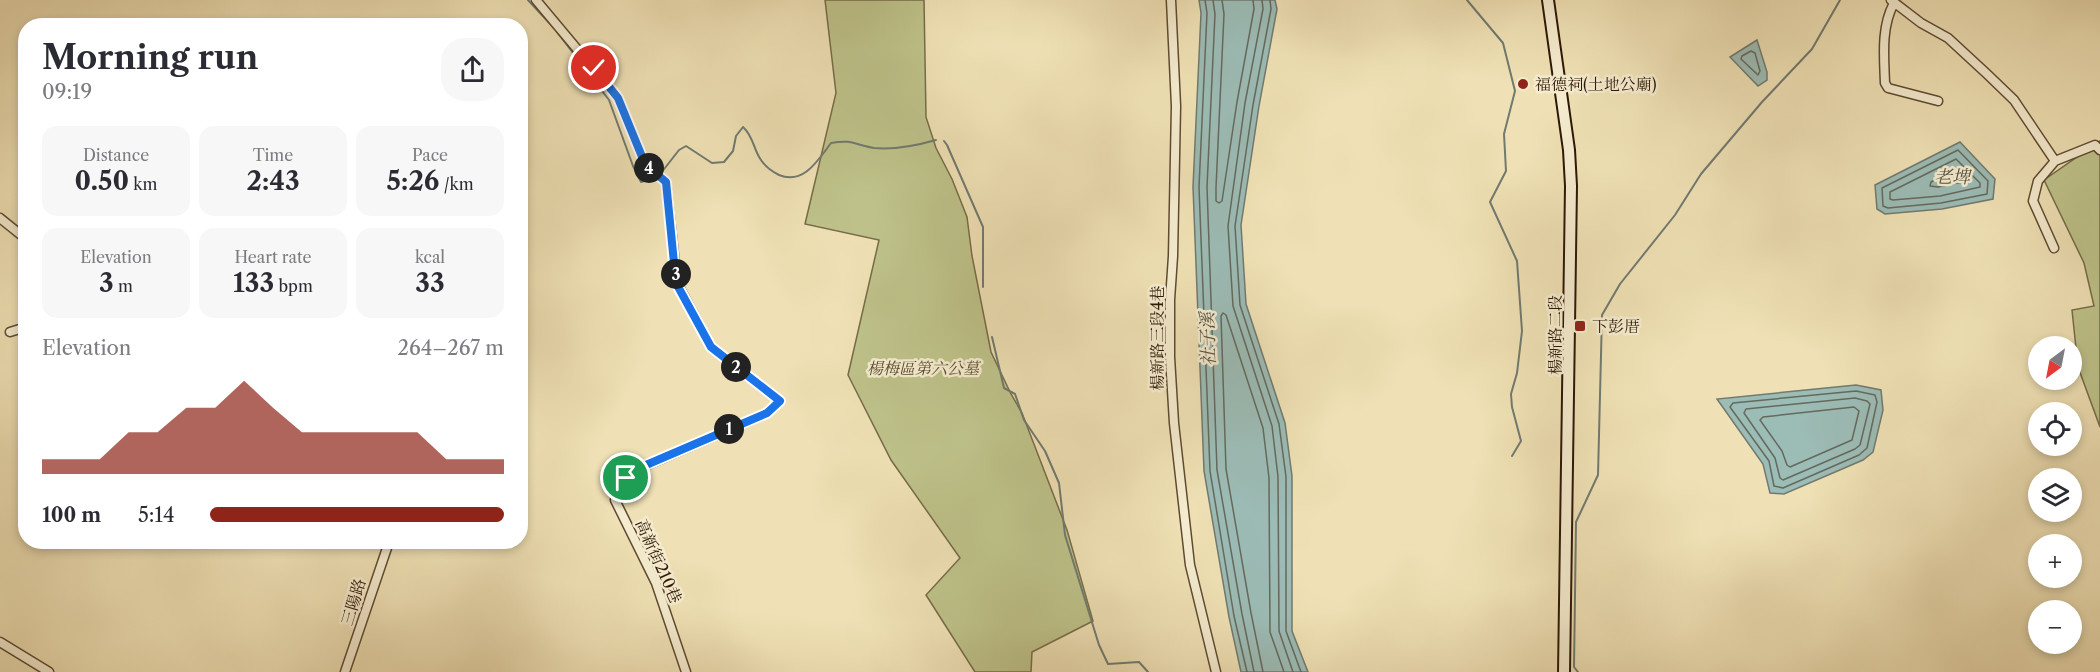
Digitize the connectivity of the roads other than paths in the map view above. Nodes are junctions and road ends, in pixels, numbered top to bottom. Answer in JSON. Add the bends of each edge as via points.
{"nodes":[{"id":1,"x":536,"y":0,"type":"edge"},
{"id":2,"x":1171,"y":0,"type":"edge"},
{"id":3,"x":1548,"y":0,"type":"edge"},
{"id":4,"x":1892,"y":2,"type":"edge"},
{"id":5,"x":1938,"y":101,"type":"dead end"},
{"id":6,"x":2100,"y":150,"type":"edge"},
{"id":7,"x":2055,"y":161,"type":"junction"},
{"id":8,"x":0,"y":218,"type":"edge"},
{"id":9,"x":18,"y":233,"type":"edge"},
{"id":10,"x":2054,"y":248,"type":"dead end"},
{"id":11,"x":18,"y":330,"type":"edge"},
{"id":12,"x":10,"y":332,"type":"dead end"},
{"id":13,"x":387,"y":549,"type":"edge"},
{"id":14,"x":0,"y":642,"type":"edge"},
{"id":15,"x":49,"y":672,"type":"edge"},
{"id":16,"x":345,"y":672,"type":"edge"},
{"id":17,"x":686,"y":672,"type":"edge"},
{"id":18,"x":1216,"y":672,"type":"edge"},
{"id":19,"x":1564,"y":672,"type":"edge"}],
"edges":[{"from":1,"to":17,"type":"street","name":"高新街210巷","via":[[618,98],[645,164],[666,182],[676,283],[711,347],[780,401],[767,413],[636,470],[617,492],[615,500],[656,584]]},
{"from":2,"to":18,"type":"street","name":"楊新路三段4巷","via":[[1176,106],[1170,300],[1174,423],[1190,565]]},
{"from":3,"to":19,"type":"main road","name":"楊新路二段","via":[[1571,186]]},
{"from":4,"to":5,"type":"street","via":[[1884,47],[1885,83],[1888,88]]},
{"from":4,"to":7,"type":"street","via":[[1948,38],[2014,100]]},
{"from":6,"to":7,"type":"street","via":[[2095,145]]},
{"from":7,"to":10,"type":"street","via":[[2038,181],[2033,201]]},
{"from":8,"to":9,"type":"street"},
{"from":11,"to":12,"type":"street"},
{"from":13,"to":16,"type":"street","name":"三陽路"},
{"from":14,"to":15,"type":"street"}]}
